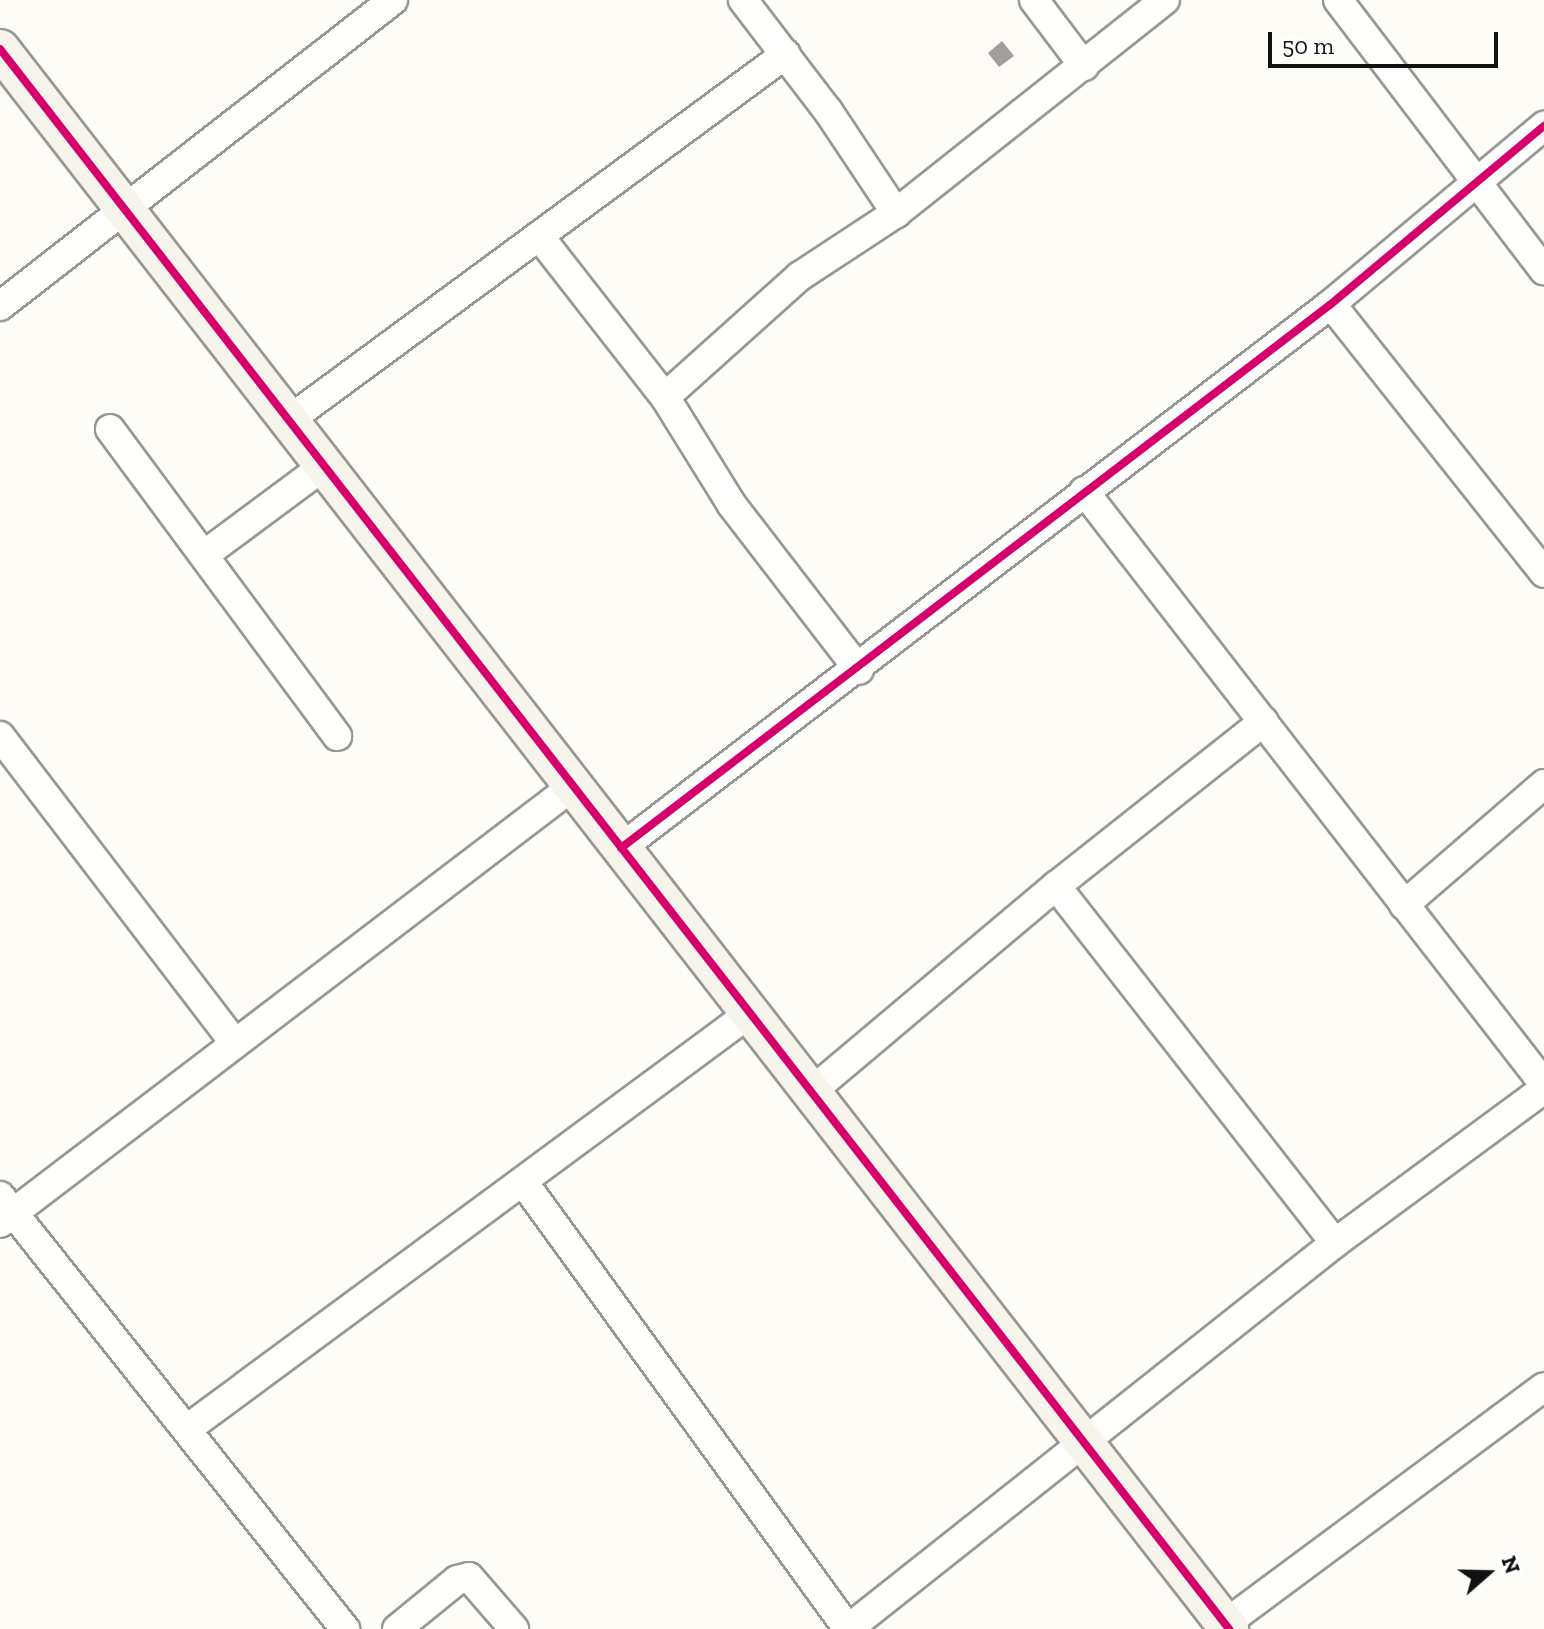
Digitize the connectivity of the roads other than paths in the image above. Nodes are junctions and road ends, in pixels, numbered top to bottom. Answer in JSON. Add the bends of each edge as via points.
{"nodes":[{"id":1,"x":393,"y":0,"type":"edge"},
{"id":2,"x":743,"y":0,"type":"edge"},
{"id":3,"x":1034,"y":0,"type":"edge"},
{"id":4,"x":1165,"y":0,"type":"edge"},
{"id":5,"x":1338,"y":0,"type":"edge"},
{"id":6,"x":0,"y":49,"type":"edge"},
{"id":7,"x":786,"y":54,"type":"junction"},
{"id":8,"x":1084,"y":66,"type":"junction"},
{"id":9,"x":1544,"y":126,"type":"edge"},
{"id":10,"x":1477,"y":177,"type":"junction"},
{"id":11,"x":122,"y":206,"type":"junction"},
{"id":12,"x":896,"y":213,"type":"junction"},
{"id":13,"x":539,"y":236,"type":"junction"},
{"id":14,"x":1544,"y":270,"type":"edge"},
{"id":15,"x":1331,"y":304,"type":"junction"},
{"id":16,"x":0,"y":306,"type":"edge"},
{"id":17,"x":665,"y":397,"type":"junction"},
{"id":18,"x":289,"y":420,"type":"junction"},
{"id":19,"x":110,"y":429,"type":"dead end"},
{"id":20,"x":324,"y":466,"type":"junction"},
{"id":21,"x":1084,"y":491,"type":"junction"},
{"id":22,"x":204,"y":555,"type":"junction"},
{"id":23,"x":1544,"y":573,"type":"edge"},
{"id":24,"x":859,"y":670,"type":"junction"},
{"id":25,"x":1264,"y":721,"type":"junction"},
{"id":26,"x":0,"y":736,"type":"edge"},
{"id":27,"x":337,"y":736,"type":"dead end"},
{"id":28,"x":1544,"y":784,"type":"edge"},
{"id":29,"x":573,"y":786,"type":"junction"},
{"id":30,"x":621,"y":848,"type":"junction"},
{"id":31,"x":1056,"y":886,"type":"junction"},
{"id":32,"x":1404,"y":905,"type":"junction"},
{"id":33,"x":750,"y":1013,"type":"junction"},
{"id":34,"x":234,"y":1042,"type":"junction"},
{"id":35,"x":1544,"y":1087,"type":"edge"},
{"id":36,"x":811,"y":1092,"type":"junction"},
{"id":37,"x":524,"y":1183,"type":"junction"},
{"id":38,"x":5,"y":1211,"type":"edge"},
{"id":39,"x":1335,"y":1243,"type":"junction"},
{"id":40,"x":1544,"y":1387,"type":"edge"},
{"id":41,"x":187,"y":1429,"type":"junction"},
{"id":42,"x":1083,"y":1442,"type":"junction"},
{"id":43,"x":1227,"y":1627,"type":"edge"},
{"id":44,"x":345,"y":1629,"type":"edge"},
{"id":45,"x":397,"y":1629,"type":"edge"},
{"id":46,"x":514,"y":1629,"type":"edge"},
{"id":47,"x":848,"y":1629,"type":"edge"}],
"edges":[{"from":1,"to":11,"type":"street"},
{"from":2,"to":7,"type":"street"},
{"from":3,"to":8,"type":"street"},
{"from":4,"to":8,"type":"street"},
{"from":5,"to":10,"type":"street"},
{"from":6,"to":11,"type":"street"},
{"from":7,"to":12,"type":"street"},
{"from":7,"to":13,"type":"street"},
{"from":8,"to":12,"type":"street"},
{"from":9,"to":10,"type":"street"},
{"from":10,"to":14,"type":"street"},
{"from":10,"to":15,"type":"street"},
{"from":11,"to":16,"type":"street"},
{"from":11,"to":18,"type":"street"},
{"from":12,"to":17,"type":"street","via":[[800,276]]},
{"from":13,"to":17,"type":"street"},
{"from":13,"to":18,"type":"street"},
{"from":15,"to":21,"type":"street"},
{"from":15,"to":23,"type":"street"},
{"from":17,"to":24,"type":"street","via":[[732,505]]},
{"from":18,"to":20,"type":"street"},
{"from":19,"to":22,"type":"street"},
{"from":20,"to":22,"type":"street"},
{"from":20,"to":29,"type":"street"},
{"from":21,"to":24,"type":"street"},
{"from":21,"to":25,"type":"street"},
{"from":22,"to":27,"type":"street"},
{"from":24,"to":30,"type":"street"},
{"from":25,"to":31,"type":"street"},
{"from":25,"to":32,"type":"street"},
{"from":26,"to":34,"type":"street"},
{"from":28,"to":32,"type":"street"},
{"from":29,"to":30,"type":"street"},
{"from":29,"to":34,"type":"street"},
{"from":30,"to":33,"type":"street"},
{"from":31,"to":36,"type":"street"},
{"from":31,"to":39,"type":"street"},
{"from":32,"to":35,"type":"street"},
{"from":33,"to":36,"type":"street"},
{"from":33,"to":37,"type":"street"},
{"from":34,"to":38,"type":"street"},
{"from":35,"to":39,"type":"street"},
{"from":36,"to":42,"type":"street"},
{"from":37,"to":41,"type":"street"},
{"from":37,"to":47,"type":"street"},
{"from":38,"to":41,"type":"street"},
{"from":39,"to":42,"type":"street"},
{"from":40,"to":43,"type":"street"},
{"from":41,"to":44,"type":"street"},
{"from":42,"to":43,"type":"street"},
{"from":42,"to":47,"type":"street"},
{"from":45,"to":46,"type":"street","via":[[457,1580],[469,1577]]}]}
